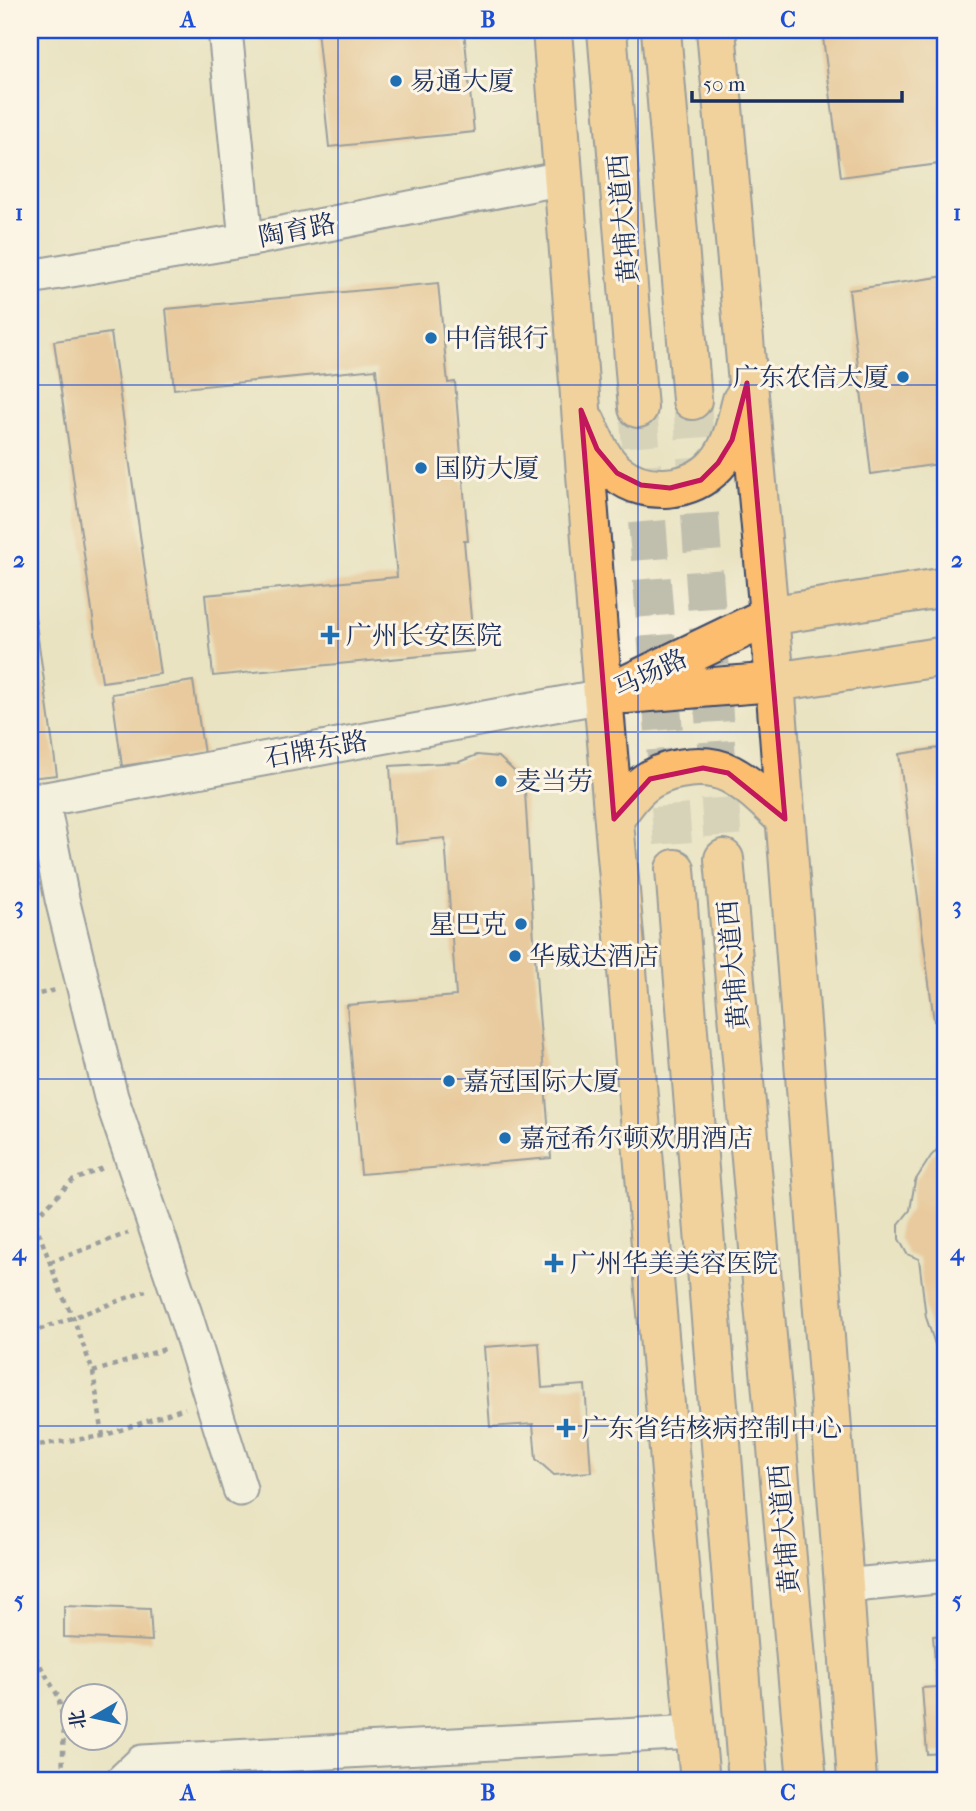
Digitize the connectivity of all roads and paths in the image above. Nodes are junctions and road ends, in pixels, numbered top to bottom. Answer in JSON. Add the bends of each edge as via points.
{"nodes":[{"id":1,"x":225,"y":30,"type":"edge"},
{"id":2,"x":552,"y":30,"type":"edge"},
{"id":3,"x":607,"y":30,"type":"edge"},
{"id":4,"x":661,"y":30,"type":"edge"},
{"id":5,"x":716,"y":30,"type":"edge"},
{"id":6,"x":563,"y":178,"type":"junction"},
{"id":7,"x":246,"y":240,"type":"junction"},
{"id":8,"x":30,"y":277,"type":"edge"},
{"id":9,"x":747,"y":383,"type":"junction"},
{"id":10,"x":692,"y":400,"type":"tunnel mouth"},
{"id":11,"x":638,"y":408,"type":"tunnel mouth"},
{"id":12,"x":581,"y":410,"type":"junction"},
{"id":13,"x":946,"y":587,"type":"edge"},
{"id":14,"x":769,"y":616,"type":"junction"},
{"id":15,"x":946,"y":656,"type":"edge"},
{"id":16,"x":775,"y":682,"type":"junction"},
{"id":17,"x":603,"y":696,"type":"junction"},
{"id":18,"x":36,"y":801,"type":"edge"},
{"id":19,"x":614,"y":819,"type":"junction"},
{"id":20,"x":785,"y":819,"type":"junction"},
{"id":21,"x":724,"y":859,"type":"tunnel mouth"},
{"id":22,"x":675,"y":869,"type":"tunnel mouth"},
{"id":23,"x":130,"y":1157,"type":"junction"},
{"id":24,"x":32,"y":1220,"type":"edge"},
{"id":25,"x":153,"y":1223,"type":"junction"},
{"id":26,"x":50,"y":1262,"type":"junction"},
{"id":27,"x":173,"y":1282,"type":"junction"},
{"id":28,"x":74,"y":1317,"type":"junction"},
{"id":29,"x":30,"y":1333,"type":"edge"},
{"id":30,"x":193,"y":1339,"type":"junction"},
{"id":31,"x":93,"y":1372,"type":"junction"},
{"id":32,"x":212,"y":1399,"type":"junction"},
{"id":33,"x":103,"y":1436,"type":"junction"},
{"id":34,"x":30,"y":1446,"type":"edge"},
{"id":35,"x":240,"y":1489,"type":"dead end"},
{"id":36,"x":946,"y":1576,"type":"edge"},
{"id":37,"x":844,"y":1586,"type":"junction"},
{"id":38,"x":30,"y":1648,"type":"edge"},
{"id":39,"x":695,"y":1732,"type":"junction"},
{"id":40,"x":62,"y":1781,"type":"edge"},
{"id":41,"x":122,"y":1781,"type":"edge"},
{"id":42,"x":700,"y":1781,"type":"edge"},
{"id":43,"x":748,"y":1781,"type":"edge"},
{"id":44,"x":807,"y":1781,"type":"edge"},
{"id":45,"x":857,"y":1781,"type":"edge"}],
"edges":[{"from":1,"to":7,"type":"street"},
{"from":2,"to":6,"type":"main road"},
{"from":3,"to":11,"type":"main road","name":"黄埔大道西"},
{"from":4,"to":10,"type":"main road","name":"黄埔大道西"},
{"from":5,"to":9,"type":"main road"},
{"from":6,"to":7,"type":"street","name":"陶育路"},
{"from":6,"to":12,"type":"main road"},
{"from":7,"to":8,"type":"street","name":"陶育路"},
{"from":9,"to":12,"type":"main road","via":[[732,440],[718,463],[701,480],[670,488],[641,485],[617,472],[597,449]]},
{"from":9,"to":14,"type":"main road"},
{"from":12,"to":17,"type":"main road"},
{"from":13,"to":14,"type":"main road","name":"马场路"},
{"from":14,"to":16,"type":"main road"},
{"from":14,"to":17,"type":"main road","name":"马场路"},
{"from":15,"to":16,"type":"main road","name":"马场路"},
{"from":16,"to":17,"type":"main road","name":"马场路"},
{"from":16,"to":20,"type":"main road"},
{"from":17,"to":18,"type":"street","name":"石牌东路"},
{"from":17,"to":19,"type":"main road"},
{"from":18,"to":23,"type":"street"},
{"from":19,"to":20,"type":"main road","via":[[650,779],[682,768],[703,768],[728,773]]},
{"from":19,"to":39,"type":"main road"},
{"from":20,"to":37,"type":"main road"},
{"from":21,"to":44,"type":"main road","name":"黄埔大道西"},
{"from":22,"to":43,"type":"main road","name":"黄埔大道西"},
{"from":23,"to":24,"type":"path","via":[[72,1181]]},
{"from":23,"to":25,"type":"street"},
{"from":24,"to":26,"type":"path"},
{"from":25,"to":26,"type":"path"},
{"from":25,"to":27,"type":"street"},
{"from":26,"to":28,"type":"path"},
{"from":27,"to":28,"type":"path"},
{"from":27,"to":30,"type":"street"},
{"from":28,"to":29,"type":"path"},
{"from":28,"to":31,"type":"path"},
{"from":30,"to":31,"type":"path"},
{"from":30,"to":32,"type":"street"},
{"from":31,"to":33,"type":"path"},
{"from":32,"to":33,"type":"path"},
{"from":32,"to":35,"type":"street"},
{"from":33,"to":34,"type":"path"},
{"from":36,"to":37,"type":"street"},
{"from":37,"to":45,"type":"main road"},
{"from":38,"to":40,"type":"path","via":[[58,1696],[64,1724]]},
{"from":39,"to":41,"type":"street","via":[[142,1762]]},
{"from":39,"to":42,"type":"main road"}]}
